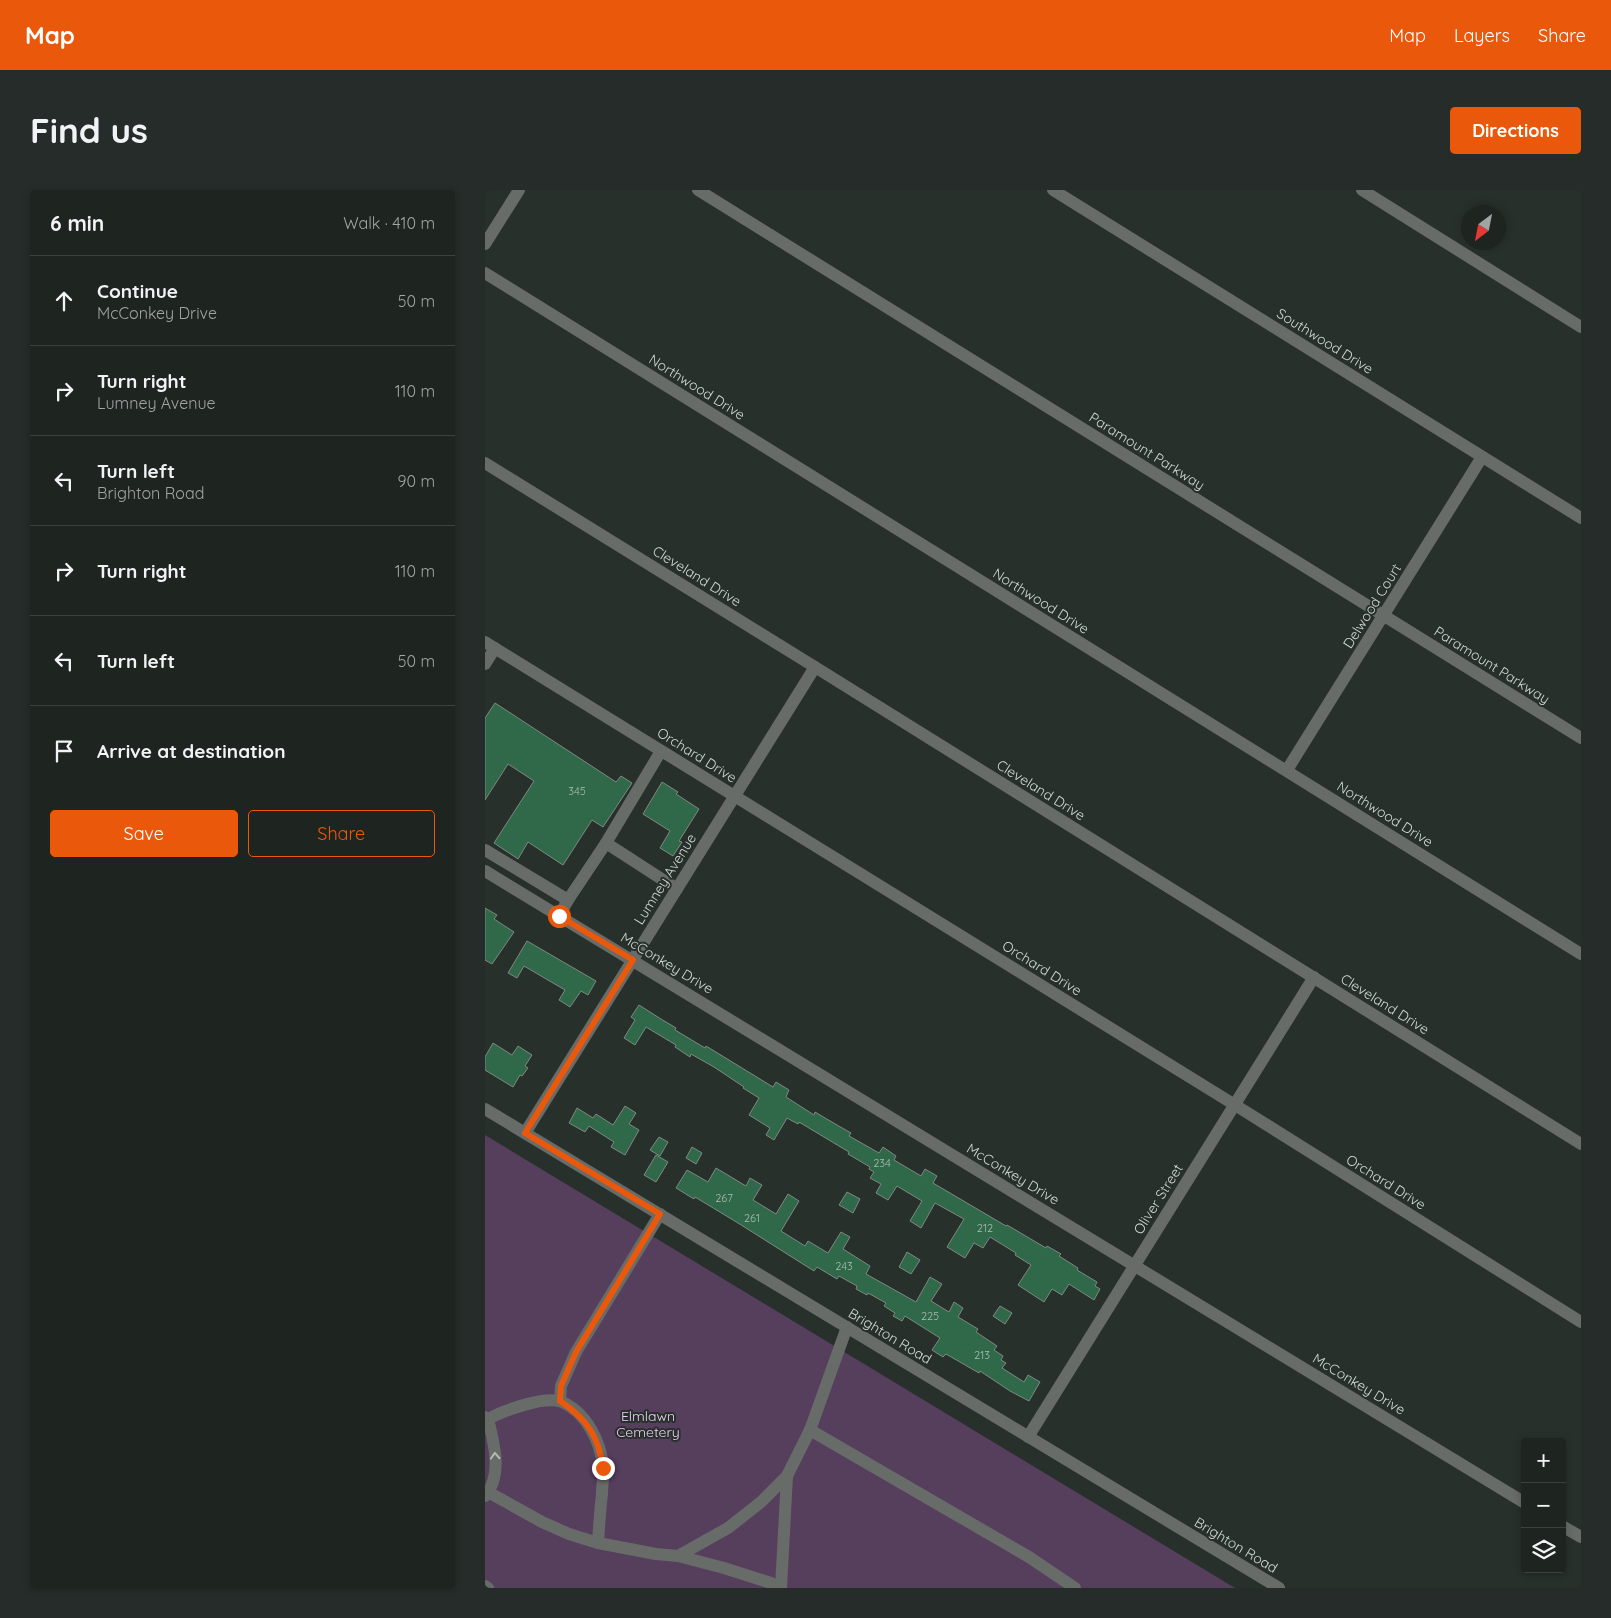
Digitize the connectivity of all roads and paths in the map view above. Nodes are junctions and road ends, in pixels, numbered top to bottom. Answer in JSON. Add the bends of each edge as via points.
{"nodes":[{"id":1,"x":519,"y":190,"type":"edge"},
{"id":2,"x":698,"y":190,"type":"edge"},
{"id":3,"x":1053,"y":190,"type":"edge"},
{"id":4,"x":1362,"y":190,"type":"edge"},
{"id":5,"x":485,"y":244,"type":"edge"},
{"id":6,"x":485,"y":273,"type":"edge"},
{"id":7,"x":1581,"y":327,"type":"edge"},
{"id":8,"x":1482,"y":457,"type":"junction"},
{"id":9,"x":485,"y":463,"type":"edge"},
{"id":10,"x":1581,"y":518,"type":"edge"},
{"id":11,"x":1384,"y":615,"type":"junction"},
{"id":12,"x":490,"y":645,"type":"edge"},
{"id":13,"x":485,"y":664,"type":"edge"},
{"id":14,"x":815,"y":667,"type":"junction"},
{"id":15,"x":1581,"y":738,"type":"edge"},
{"id":16,"x":661,"y":750,"type":"junction"},
{"id":17,"x":1287,"y":770,"type":"junction"},
{"id":18,"x":735,"y":796,"type":"junction"},
{"id":19,"x":606,"y":843,"type":"junction"},
{"id":20,"x":485,"y":850,"type":"edge"},
{"id":21,"x":485,"y":871,"type":"edge"},
{"id":22,"x":677,"y":889,"type":"junction"},
{"id":23,"x":568,"y":900,"type":"junction"},
{"id":24,"x":559,"y":916,"type":"junction"},
{"id":25,"x":1581,"y":954,"type":"edge"},
{"id":26,"x":633,"y":960,"type":"junction"},
{"id":27,"x":1314,"y":978,"type":"junction"},
{"id":28,"x":1235,"y":1105,"type":"junction"},
{"id":29,"x":485,"y":1109,"type":"edge"},
{"id":30,"x":525,"y":1133,"type":"junction"},
{"id":31,"x":1581,"y":1144,"type":"edge"},
{"id":32,"x":660,"y":1214,"type":"junction"},
{"id":33,"x":1135,"y":1265,"type":"junction"},
{"id":34,"x":1581,"y":1322,"type":"edge"},
{"id":35,"x":847,"y":1327,"type":"junction"},
{"id":36,"x":560,"y":1401,"type":"junction"},
{"id":37,"x":487,"y":1418,"type":"edge"},
{"id":38,"x":810,"y":1430,"type":"junction"},
{"id":39,"x":1028,"y":1437,"type":"junction"},
{"id":40,"x":787,"y":1476,"type":"junction"},
{"id":41,"x":487,"y":1494,"type":"edge"},
{"id":42,"x":1521,"y":1501,"type":"edge"},
{"id":43,"x":1565,"y":1528,"type":"edge"},
{"id":44,"x":1581,"y":1537,"type":"edge"},
{"id":45,"x":598,"y":1543,"type":"junction"},
{"id":46,"x":678,"y":1556,"type":"junction"},
{"id":47,"x":781,"y":1588,"type":"edge"},
{"id":48,"x":1075,"y":1588,"type":"edge"},
{"id":49,"x":1279,"y":1588,"type":"edge"}],
"edges":[{"from":1,"to":5,"type":"street"},
{"from":2,"to":11,"type":"street","name":"Paramount Parkway"},
{"from":3,"to":8,"type":"street","name":"Southwood Drive"},
{"from":4,"to":7,"type":"street"},
{"from":6,"to":17,"type":"street","name":"Northwood Drive"},
{"from":8,"to":10,"type":"street","name":"Southwood Drive"},
{"from":8,"to":11,"type":"street","name":"Delwood Court"},
{"from":9,"to":14,"type":"street","name":"Cleveland Drive"},
{"from":11,"to":15,"type":"street","name":"Paramount Parkway"},
{"from":11,"to":17,"type":"street","name":"Delwood Court"},
{"from":12,"to":13,"type":"street"},
{"from":12,"to":16,"type":"street","name":"Orchard Drive"},
{"from":14,"to":18,"type":"street","name":"Lumney Avenue"},
{"from":14,"to":27,"type":"street","name":"Cleveland Drive"},
{"from":16,"to":18,"type":"street","name":"Orchard Drive"},
{"from":16,"to":19,"type":"street"},
{"from":17,"to":25,"type":"street","name":"Northwood Drive"},
{"from":18,"to":22,"type":"street","name":"Lumney Avenue"},
{"from":18,"to":28,"type":"street","name":"Orchard Drive"},
{"from":19,"to":22,"type":"street"},
{"from":19,"to":23,"type":"street"},
{"from":20,"to":23,"type":"street"},
{"from":21,"to":24,"type":"street","name":"McConkey Drive"},
{"from":22,"to":26,"type":"street","name":"Lumney Avenue"},
{"from":23,"to":24,"type":"street"},
{"from":24,"to":26,"type":"street","name":"McConkey Drive"},
{"from":26,"to":30,"type":"street","name":"Lumney Avenue"},
{"from":26,"to":33,"type":"street","name":"McConkey Drive"},
{"from":27,"to":28,"type":"street","name":"Oliver Street"},
{"from":27,"to":31,"type":"street","name":"Cleveland Drive"},
{"from":28,"to":33,"type":"street","name":"Oliver Street"},
{"from":28,"to":34,"type":"street","name":"Orchard Drive"},
{"from":29,"to":30,"type":"street","name":"Brighton Road"},
{"from":30,"to":32,"type":"street","name":"Brighton Road"},
{"from":32,"to":35,"type":"street","name":"Brighton Road"},
{"from":32,"to":36,"type":"street","via":[[576,1352],[561,1386]]},
{"from":33,"to":39,"type":"street","name":"Oliver Street"},
{"from":33,"to":42,"type":"street","name":"McConkey Drive"},
{"from":35,"to":38,"type":"street"},
{"from":35,"to":39,"type":"street","name":"Brighton Road"},
{"from":36,"to":37,"type":"street","via":[[523,1405]]},
{"from":36,"to":45,"type":"street","via":[[583,1419],[599,1447],[603,1468]]},
{"from":41,"to":37,"type":"street","one_way":true,"via":[[495,1476],[494,1442]]},
{"from":38,"to":40,"type":"street"},
{"from":38,"to":48,"type":"street","via":[[1029,1557]]},
{"from":39,"to":49,"type":"street","name":"Brighton Road"},
{"from":40,"to":46,"type":"street","via":[[728,1528]]},
{"from":40,"to":47,"type":"street"},
{"from":41,"to":45,"type":"street","via":[[569,1534]]},
{"from":43,"to":44,"type":"street"},
{"from":45,"to":46,"type":"street"},
{"from":46,"to":47,"type":"street","via":[[732,1570]]}]}
